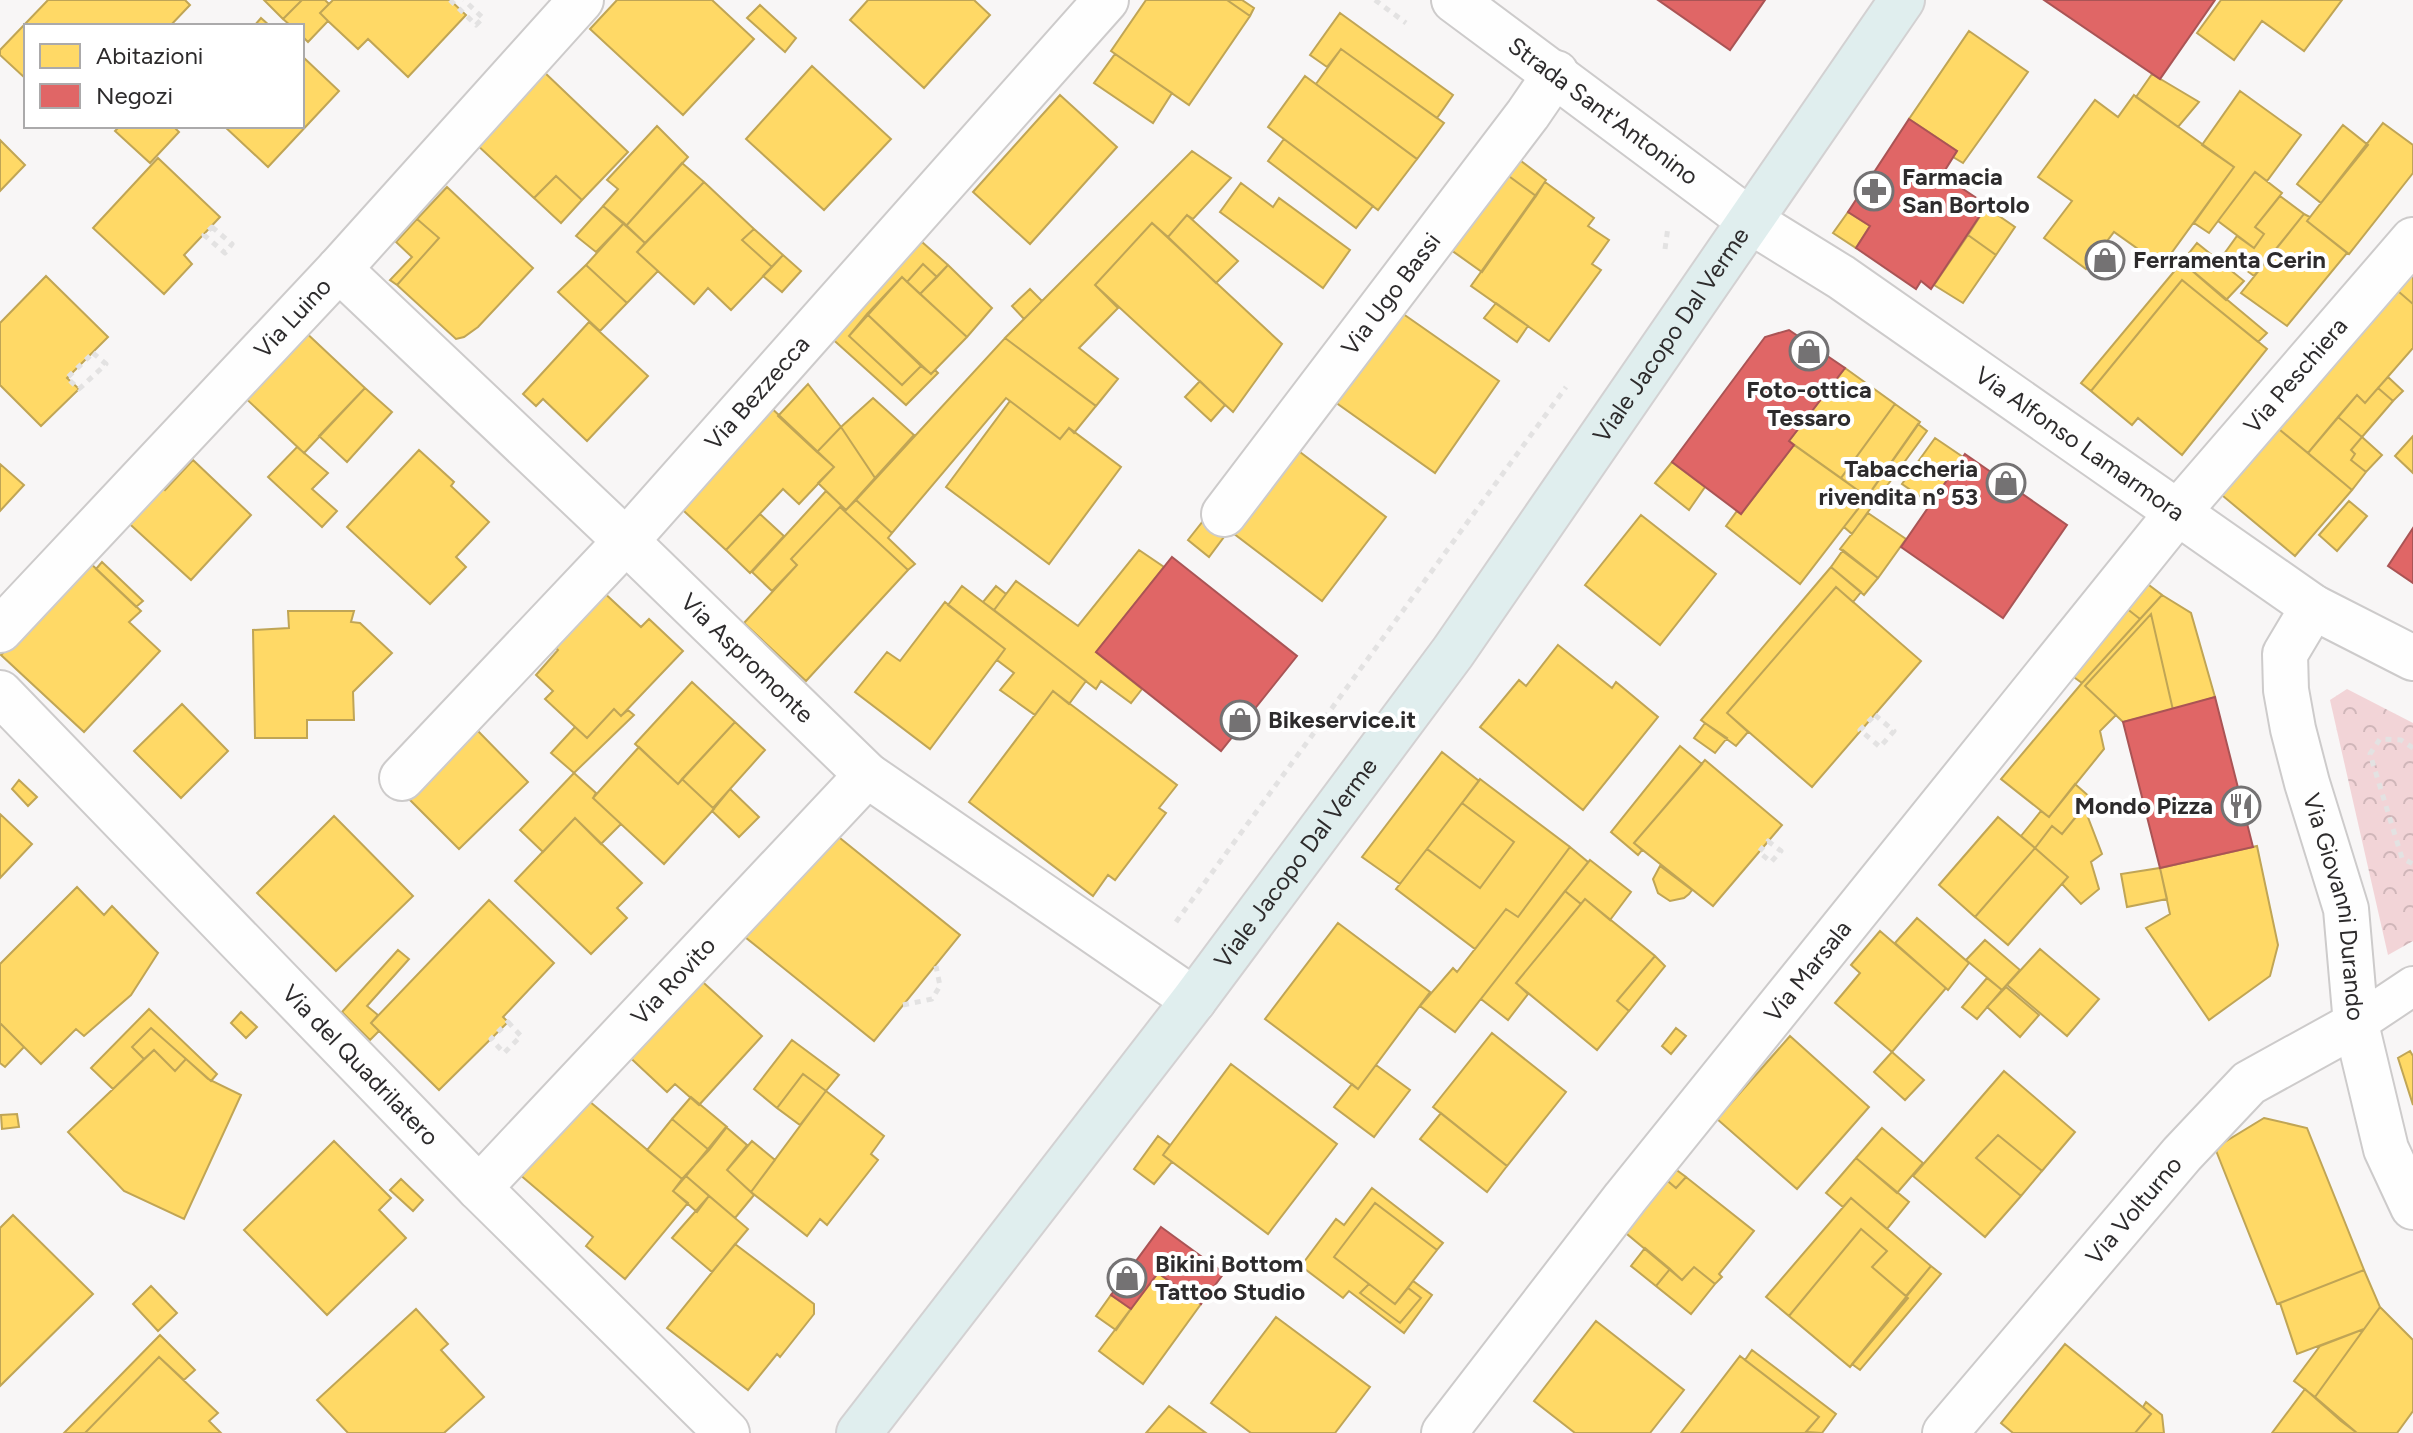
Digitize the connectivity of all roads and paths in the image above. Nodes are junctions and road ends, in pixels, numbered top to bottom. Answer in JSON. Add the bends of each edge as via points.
{"nodes":[{"id":1,"x":450,"y":0,"type":"edge"},
{"id":2,"x":464,"y":0,"type":"edge"},
{"id":3,"x":581,"y":0,"type":"edge"},
{"id":4,"x":1106,"y":0,"type":"edge"},
{"id":5,"x":1454,"y":0,"type":"edge"},
{"id":6,"x":1902,"y":0,"type":"edge"},
{"id":7,"x":1556,"y":73,"type":"junction"},
{"id":8,"x":1669,"y":221,"type":"dead end"},
{"id":9,"x":1752,"y":222,"type":"junction"},
{"id":10,"x":2413,"y":240,"type":"edge"},
{"id":11,"x":1664,"y":252,"type":"dead end"},
{"id":12,"x":225,"y":253,"type":"joint"},
{"id":13,"x":339,"y":269,"type":"junction"},
{"id":14,"x":67,"y":378,"type":"joint"},
{"id":15,"x":1571,"y":380,"type":"dead end"},
{"id":16,"x":2178,"y":512,"type":"junction"},
{"id":17,"x":1224,"y":514,"type":"dead end"},
{"id":18,"x":626,"y":541,"type":"junction"},
{"id":19,"x":2313,"y":607,"type":"junction"},
{"id":20,"x":0,"y":630,"type":"edge"},
{"id":21,"x":2413,"y":658,"type":"edge"},
{"id":22,"x":0,"y":693,"type":"edge"},
{"id":23,"x":1880,"y":747,"type":"joint"},
{"id":24,"x":2413,"y":748,"type":"edge"},
{"id":25,"x":867,"y":775,"type":"junction"},
{"id":26,"x":402,"y":778,"type":"dead end"},
{"id":27,"x":2413,"y":864,"type":"edge"},
{"id":28,"x":936,"y":966,"type":"dead end"},
{"id":29,"x":1144,"y":966,"type":"junction"},
{"id":30,"x":2413,"y":986,"type":"edge"},
{"id":31,"x":1194,"y":1000,"type":"junction"},
{"id":32,"x":903,"y":1005,"type":"dead end"},
{"id":33,"x":2356,"y":1024,"type":"junction"},
{"id":34,"x":504,"y":1053,"type":"joint"},
{"id":35,"x":479,"y":1188,"type":"junction"},
{"id":36,"x":2413,"y":1207,"type":"edge"},
{"id":37,"x":727,"y":1433,"type":"edge"},
{"id":38,"x":859,"y":1433,"type":"edge"},
{"id":39,"x":1444,"y":1433,"type":"edge"},
{"id":40,"x":1945,"y":1433,"type":"edge"}],
"edges":[{"from":1,"to":2,"type":"path","via":[[476,25],[483,18]]},
{"from":3,"to":13,"type":"street","name":"Via Luino"},
{"from":4,"to":18,"type":"street","name":"Via Bezzecca"},
{"from":5,"to":7,"type":"street","name":"Strada Sant'Antonino"},
{"from":6,"to":9,"type":"main road","name":"Viale Jacopo Dal Verme"},
{"from":7,"to":9,"type":"street","name":"Strada Sant'Antonino"},
{"from":7,"to":17,"type":"street","name":"Via Ugo Bassi"},
{"from":8,"to":11,"type":"path"},
{"from":9,"to":16,"type":"street","name":"Via Alfonso Lamarmora","via":[[1841,277]]},
{"from":9,"to":31,"type":"main road","name":"Viale Jacopo Dal Verme","via":[[1453,652]]},
{"from":10,"to":16,"type":"street","name":"Via Peschiera"},
{"from":12,"to":12,"type":"path","via":[[204,235],[212,227],[232,244]]},
{"from":13,"to":18,"type":"street","name":"Via Aspromonte"},
{"from":13,"to":20,"type":"street","name":"Via Luino"},
{"from":14,"to":14,"type":"path","via":[[93,353],[106,364],[79,389]]},
{"from":15,"to":29,"type":"path"},
{"from":16,"to":19,"type":"street","name":"Via Alfonso Lamarmora"},
{"from":16,"to":39,"type":"street","name":"Via Marsala","via":[[1625,1198]]},
{"from":18,"to":25,"type":"street","name":"Via Aspromonte"},
{"from":18,"to":26,"type":"street","name":"Via Bezzecca"},
{"from":19,"to":21,"type":"street","name":"Via Alfonso Lamarmora"},
{"from":19,"to":33,"type":"street","name":"Via Giovanni Durando","via":[[2285,654],[2286,690],[2307,783],[2346,909]]},
{"from":22,"to":35,"type":"street","name":"Via del Quadrilatero"},
{"from":23,"to":23,"type":"path","via":[[1860,730],[1875,715],[1894,731]]},
{"from":24,"to":27,"type":"path","via":[[2401,740],[2380,739],[2370,754],[2402,858]]},
{"from":25,"to":29,"type":"street","name":"Via Aspromonte"},
{"from":25,"to":35,"type":"street","name":"Via Rovito"},
{"from":28,"to":32,"type":"path","via":[[940,986],[932,999]]},
{"from":29,"to":31,"type":"street","name":"Via Aspromonte"},
{"from":30,"to":33,"type":"street"},
{"from":31,"to":38,"type":"main road","name":"Viale Jacopo Dal Verme"},
{"from":33,"to":36,"type":"street","name":"Via Giovanni Durando","via":[[2386,1149]]},
{"from":33,"to":40,"type":"street","name":"Via Volturno","via":[[2249,1083],[2182,1154]]},
{"from":34,"to":34,"type":"path","via":[[491,1039],[508,1022],[521,1036]]},
{"from":35,"to":37,"type":"street","name":"Via del Quadrilatero"}]}
